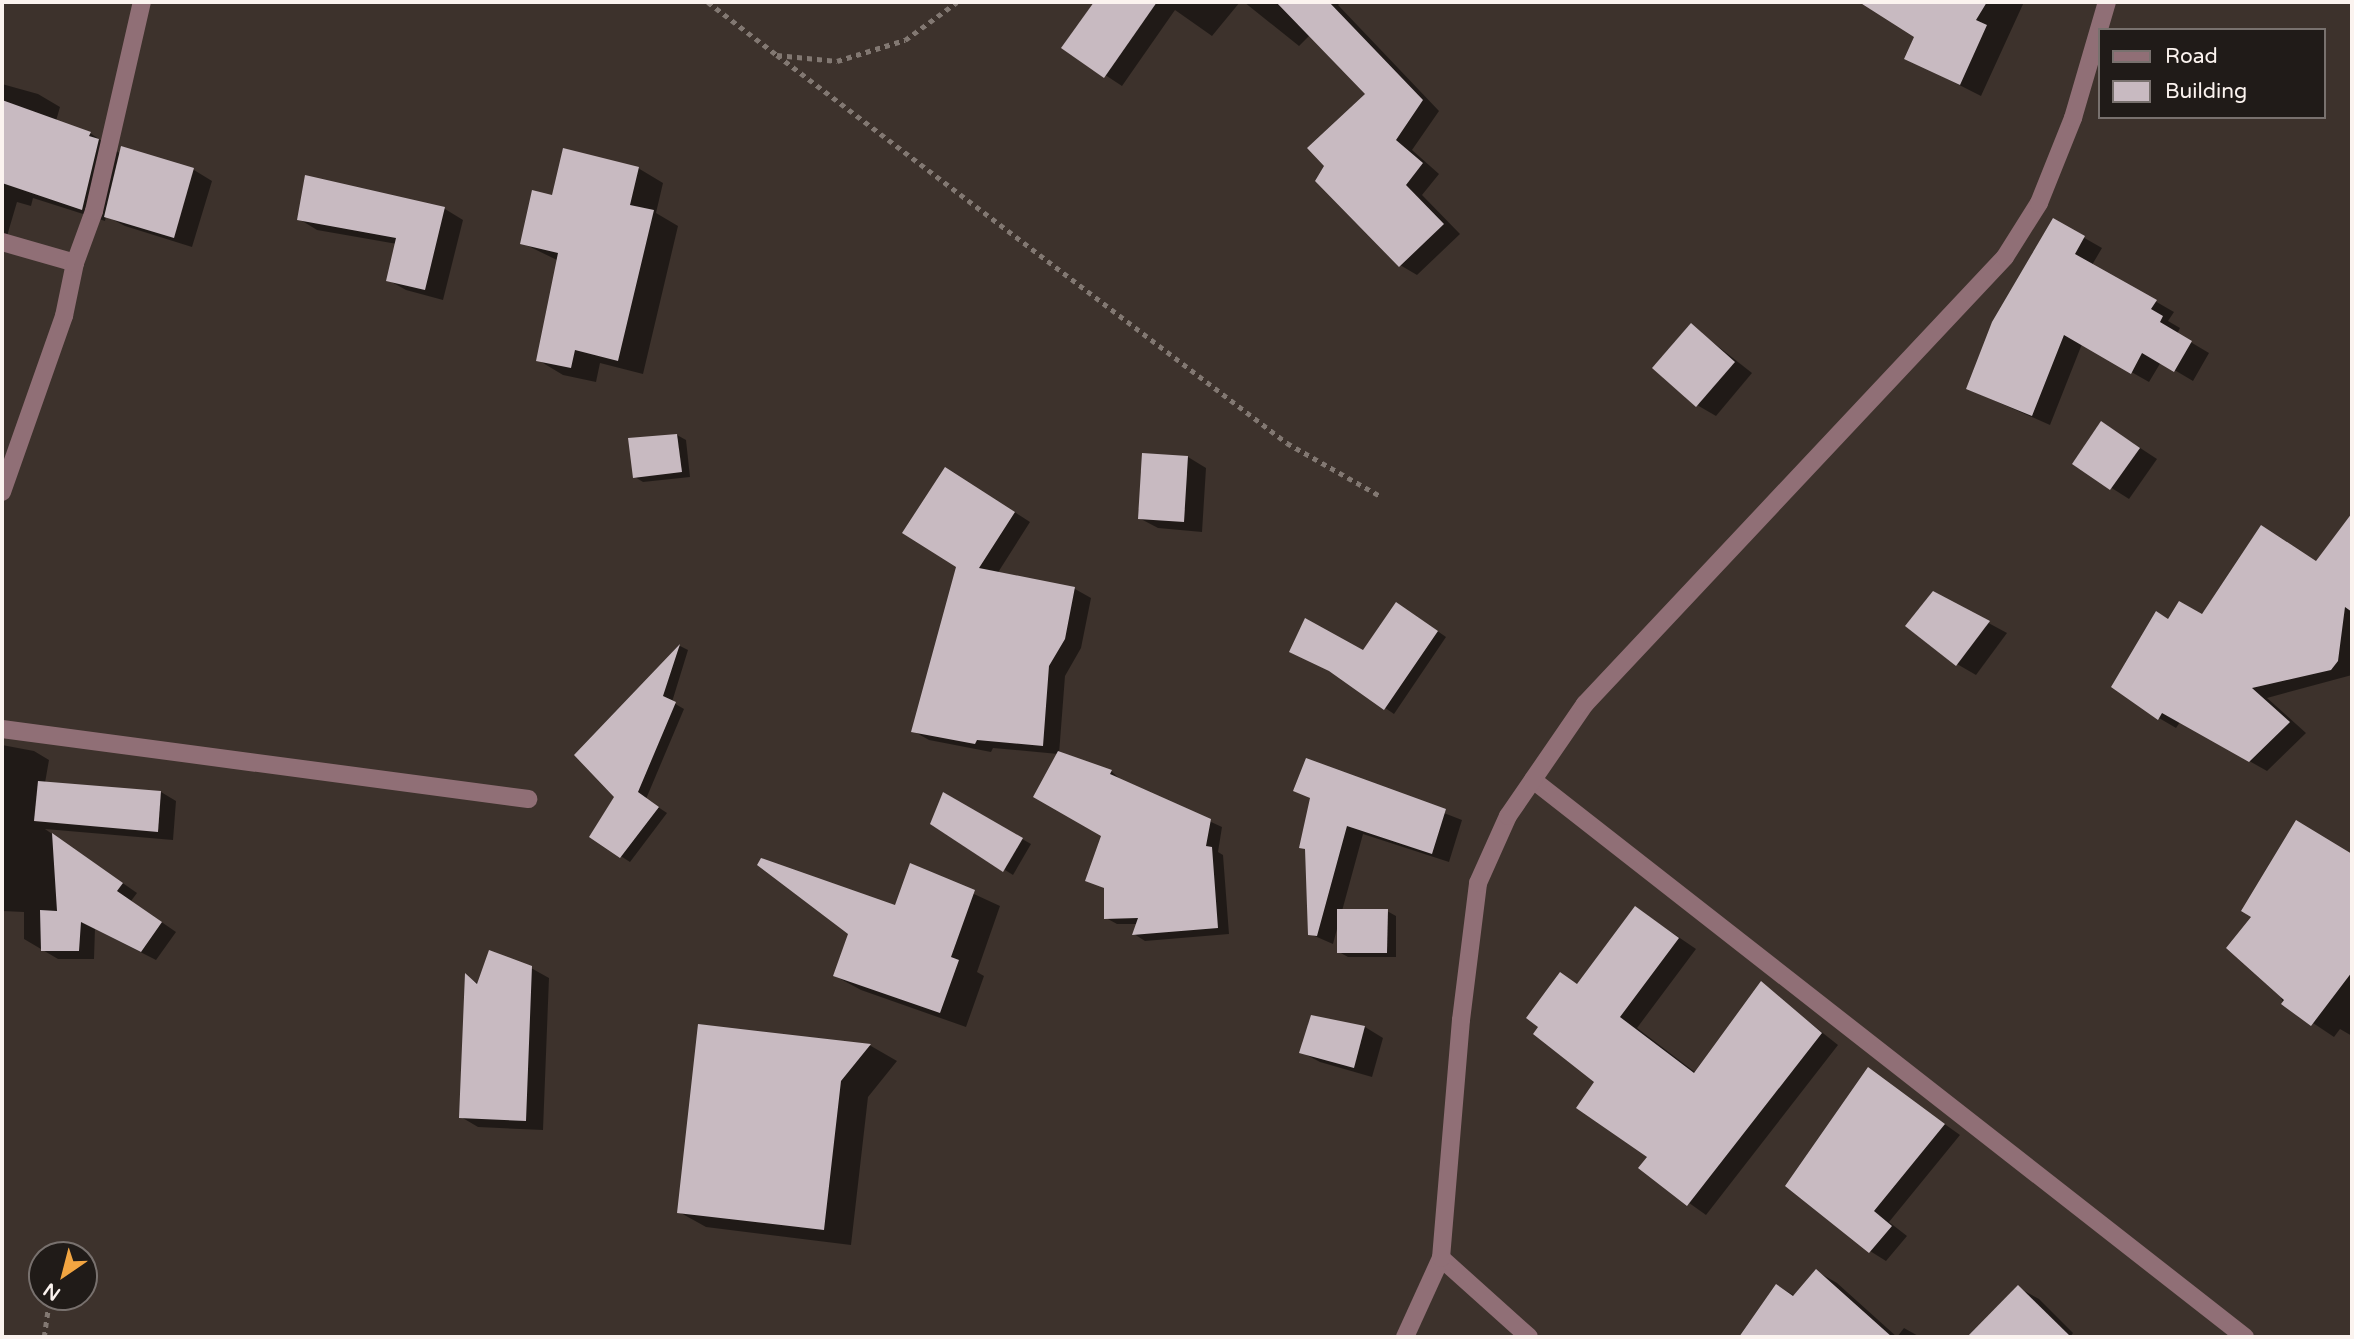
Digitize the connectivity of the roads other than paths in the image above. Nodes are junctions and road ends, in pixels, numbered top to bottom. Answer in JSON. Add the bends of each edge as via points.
{"nodes":[{"id":1,"x":142,"y":2,"type":"edge"},
{"id":2,"x":2107,"y":2,"type":"edge"},
{"id":3,"x":2099,"y":28,"type":"edge"},
{"id":4,"x":2098,"y":32,"type":"edge"},
{"id":5,"x":2,"y":242,"type":"edge"},
{"id":6,"x":75,"y":262,"type":"junction"},
{"id":7,"x":2,"y":492,"type":"edge"},
{"id":8,"x":2,"y":729,"type":"edge"},
{"id":9,"x":1533,"y":780,"type":"junction"},
{"id":10,"x":528,"y":799,"type":"dead end"},
{"id":11,"x":1441,"y":1258,"type":"junction"},
{"id":12,"x":1405,"y":1337,"type":"edge"},
{"id":13,"x":1529,"y":1337,"type":"edge"},
{"id":14,"x":2245,"y":1337,"type":"edge"}],
"edges":[{"from":1,"to":6,"type":"street","via":[[94,211]]},
{"from":2,"to":3,"type":"street"},
{"from":4,"to":9,"type":"street","via":[[2068,130],[2039,203],[2005,257],[1585,704]]},
{"from":5,"to":6,"type":"street"},
{"from":6,"to":7,"type":"street","via":[[64,316]]},
{"from":8,"to":10,"type":"street"},
{"from":9,"to":11,"type":"street","via":[[1507,816],[1478,883]]},
{"from":9,"to":14,"type":"street"},
{"from":11,"to":12,"type":"street"},
{"from":11,"to":13,"type":"street"}]}
